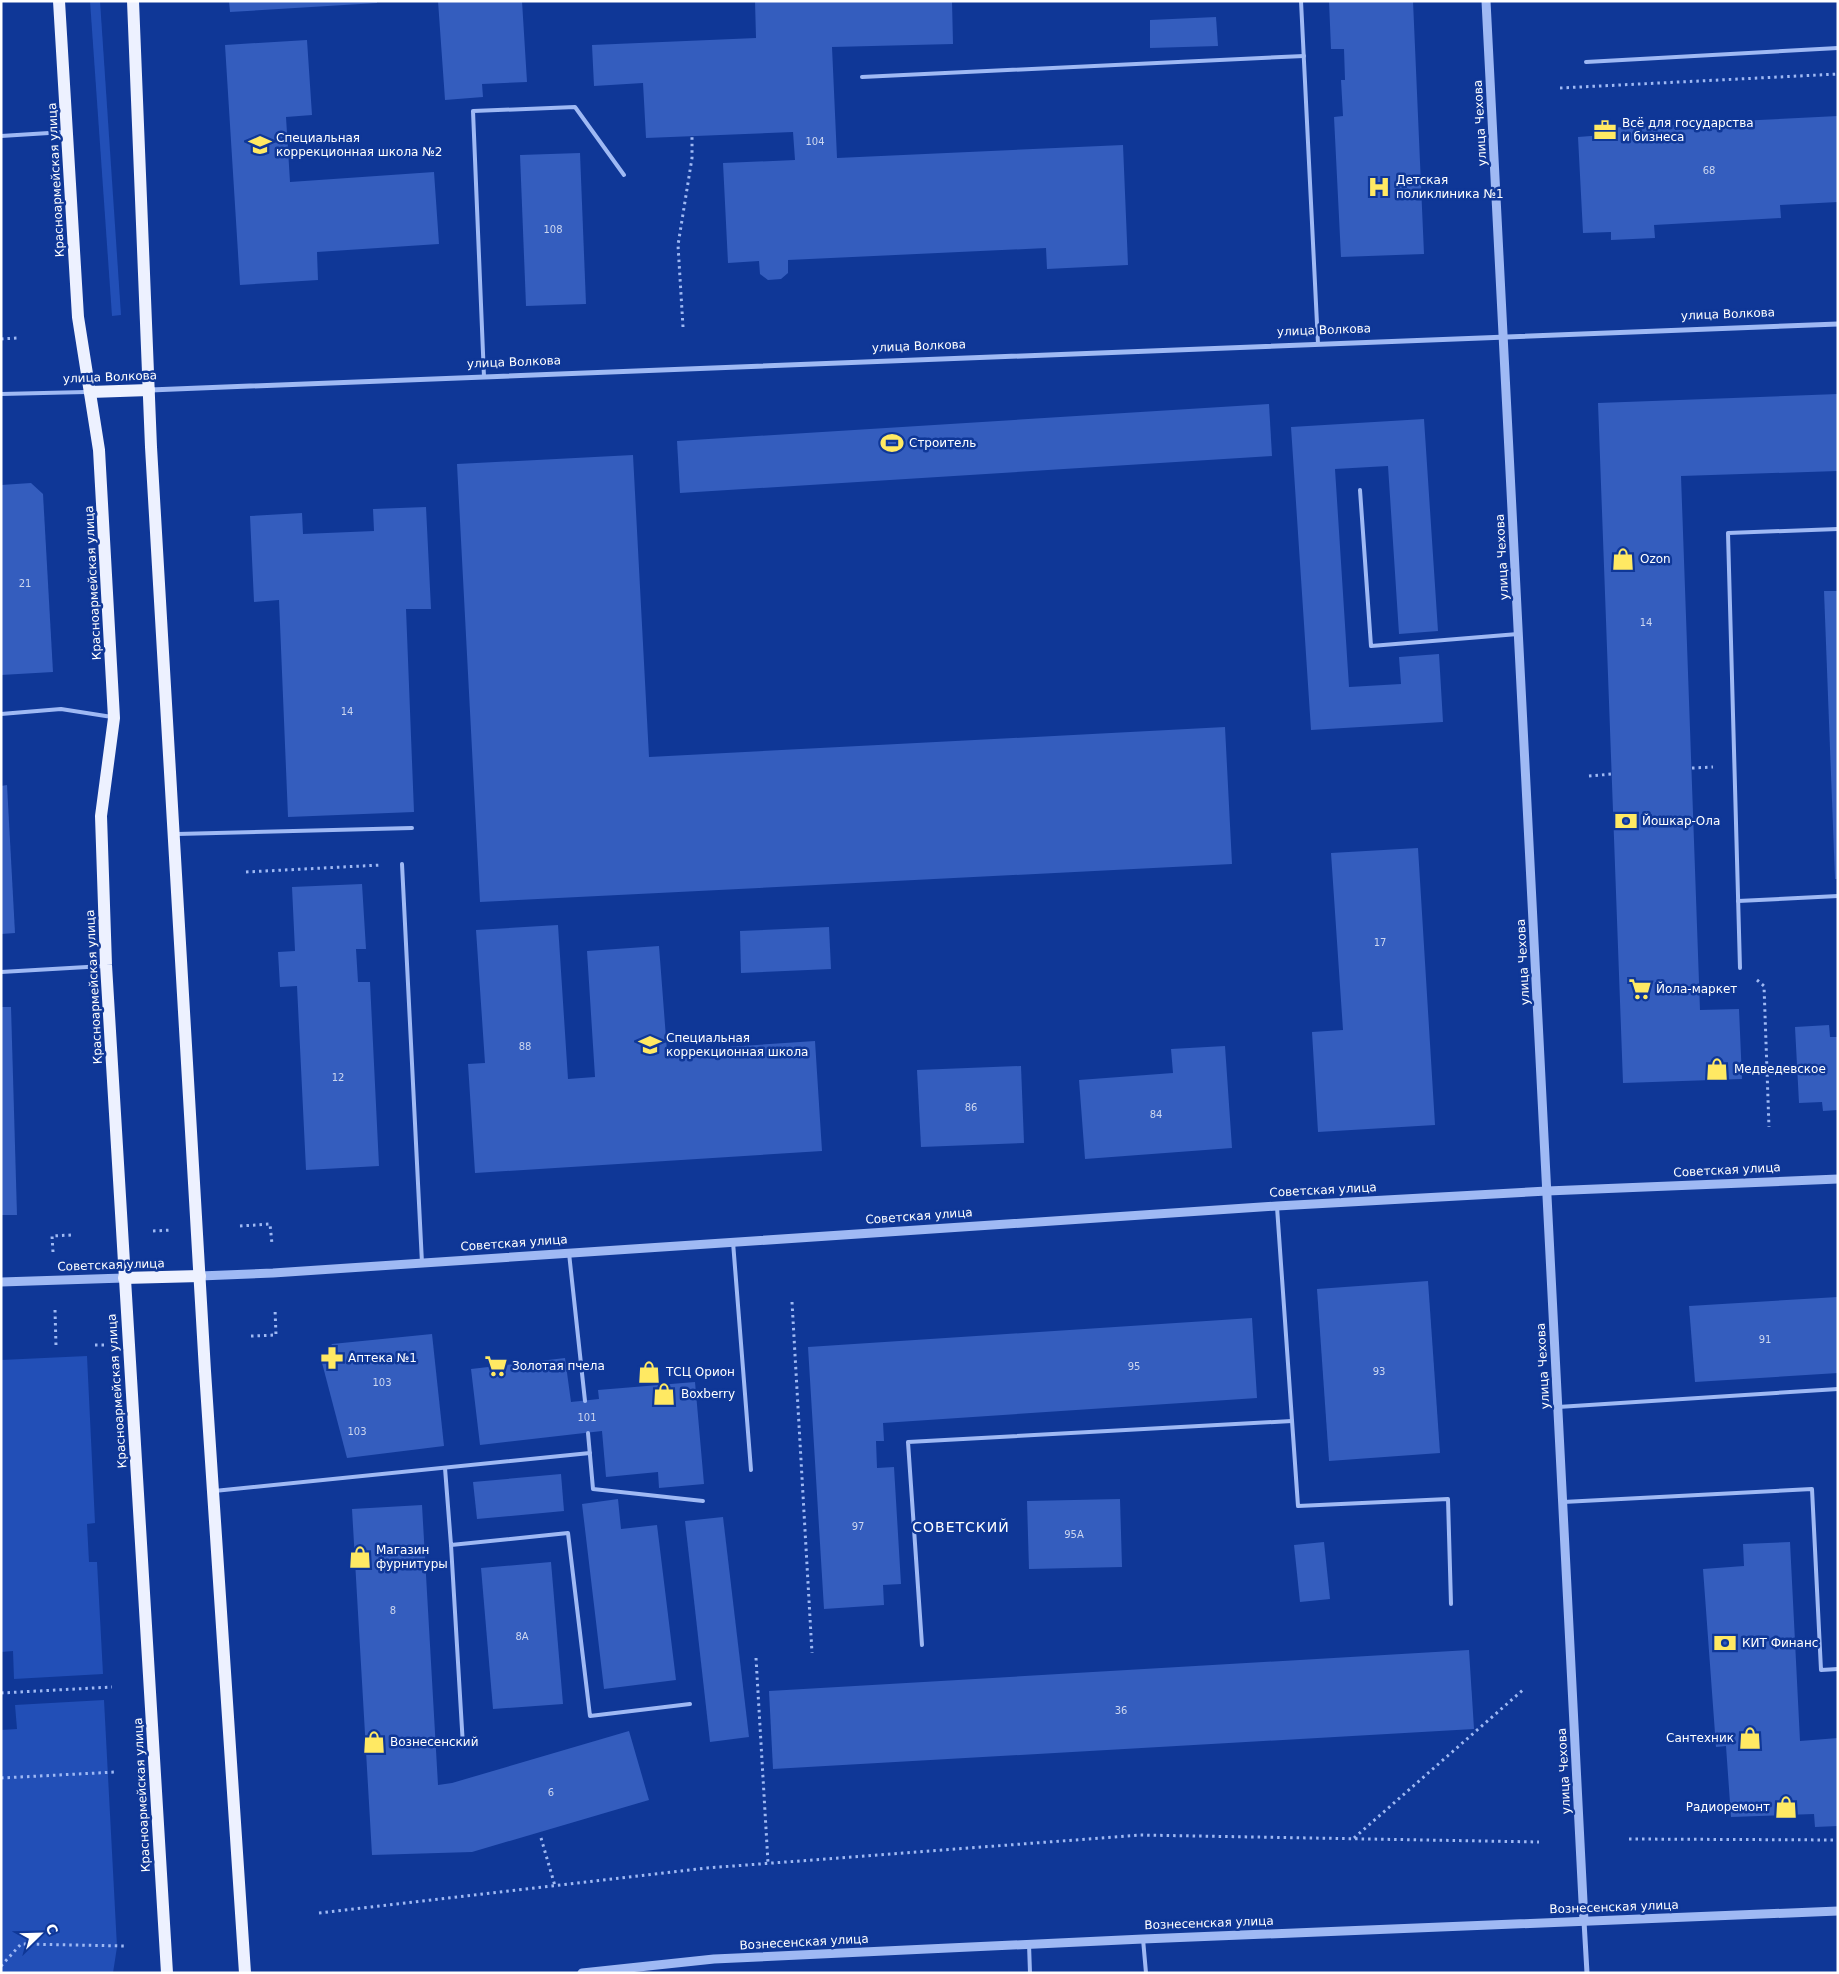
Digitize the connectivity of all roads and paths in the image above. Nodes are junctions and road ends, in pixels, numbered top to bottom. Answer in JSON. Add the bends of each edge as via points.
{"nodes":[{"id":1,"x":59,"y":1,"type":"edge"},
{"id":2,"x":133,"y":1,"type":"edge"},
{"id":3,"x":1301,"y":1,"type":"edge"},
{"id":4,"x":1486,"y":1,"type":"edge"},
{"id":5,"x":1838,"y":48,"type":"edge"},
{"id":6,"x":1304,"y":56,"type":"junction"},
{"id":7,"x":1586,"y":62,"type":"dead end"},
{"id":8,"x":1838,"y":74,"type":"edge"},
{"id":9,"x":862,"y":77,"type":"dead end"},
{"id":10,"x":1560,"y":88,"type":"dead end"},
{"id":11,"x":67,"y":132,"type":"junction"},
{"id":12,"x":1,"y":136,"type":"edge"},
{"id":13,"x":692,"y":136,"type":"dead end"},
{"id":14,"x":624,"y":175,"type":"dead end"},
{"id":15,"x":1838,"y":324,"type":"edge"},
{"id":16,"x":683,"y":327,"type":"dead end"},
{"id":17,"x":1504,"y":337,"type":"junction"},
{"id":18,"x":18,"y":338,"type":"dead end"},
{"id":19,"x":1,"y":339,"type":"edge"},
{"id":20,"x":1318,"y":344,"type":"junction"},
{"id":21,"x":484,"y":377,"type":"junction"},
{"id":22,"x":149,"y":390,"type":"junction"},
{"id":23,"x":90,"y":392,"type":"junction"},
{"id":24,"x":1,"y":394,"type":"edge"},
{"id":25,"x":1360,"y":490,"type":"dead end"},
{"id":26,"x":1838,"y":529,"type":"edge"},
{"id":27,"x":1518,"y":634,"type":"junction"},
{"id":28,"x":1,"y":714,"type":"edge"},
{"id":29,"x":114,"y":718,"type":"junction"},
{"id":30,"x":1612,"y":774,"type":"dead end"},
{"id":31,"x":1590,"y":776,"type":"dead end"},
{"id":32,"x":412,"y":828,"type":"dead end"},
{"id":33,"x":175,"y":834,"type":"junction"},
{"id":34,"x":402,"y":864,"type":"joint"},
{"id":35,"x":246,"y":872,"type":"dead end"},
{"id":36,"x":1838,"y":896,"type":"edge"},
{"id":37,"x":1738,"y":901,"type":"junction"},
{"id":38,"x":106,"y":966,"type":"junction"},
{"id":39,"x":1740,"y":968,"type":"dead end"},
{"id":40,"x":1,"y":972,"type":"edge"},
{"id":41,"x":1764,"y":986,"type":"dead end"},
{"id":42,"x":1769,"y":1127,"type":"dead end"},
{"id":43,"x":1838,"y":1179,"type":"edge"},
{"id":44,"x":1547,"y":1191,"type":"junction"},
{"id":45,"x":1277,"y":1206,"type":"junction"},
{"id":46,"x":240,"y":1226,"type":"dead end"},
{"id":47,"x":175,"y":1230,"type":"dead end"},
{"id":48,"x":153,"y":1231,"type":"dead end"},
{"id":49,"x":71,"y":1235,"type":"dead end"},
{"id":50,"x":733,"y":1242,"type":"junction"},
{"id":51,"x":272,"y":1244,"type":"dead end"},
{"id":52,"x":53,"y":1252,"type":"dead end"},
{"id":53,"x":569,"y":1253,"type":"junction"},
{"id":54,"x":422,"y":1263,"type":"junction"},
{"id":55,"x":200,"y":1276,"type":"junction"},
{"id":56,"x":124,"y":1278,"type":"junction"},
{"id":57,"x":1,"y":1282,"type":"edge"},
{"id":58,"x":792,"y":1302,"type":"dead end"},
{"id":59,"x":275,"y":1308,"type":"dead end"},
{"id":60,"x":55,"y":1310,"type":"dead end"},
{"id":61,"x":251,"y":1336,"type":"dead end"},
{"id":62,"x":56,"y":1346,"type":"dead end"},
{"id":63,"x":1838,"y":1389,"type":"edge"},
{"id":64,"x":585,"y":1401,"type":"dead end"},
{"id":65,"x":1558,"y":1407,"type":"junction"},
{"id":66,"x":1292,"y":1421,"type":"junction"},
{"id":67,"x":588,"y":1433,"type":"dead end"},
{"id":68,"x":590,"y":1453,"type":"junction"},
{"id":69,"x":445,"y":1468,"type":"junction"},
{"id":70,"x":752,"y":1470,"type":"dead end"},
{"id":71,"x":213,"y":1491,"type":"junction"},
{"id":72,"x":703,"y":1501,"type":"dead end"},
{"id":73,"x":1563,"y":1502,"type":"junction"},
{"id":74,"x":451,"y":1545,"type":"junction"},
{"id":75,"x":1451,"y":1604,"type":"dead end"},
{"id":76,"x":922,"y":1645,"type":"dead end"},
{"id":77,"x":812,"y":1653,"type":"dead end"},
{"id":78,"x":756,"y":1658,"type":"dead end"},
{"id":79,"x":1838,"y":1669,"type":"edge"},
{"id":80,"x":112,"y":1687,"type":"dead end"},
{"id":81,"x":1524,"y":1689,"type":"dead end"},
{"id":82,"x":1,"y":1693,"type":"edge"},
{"id":83,"x":690,"y":1704,"type":"dead end"},
{"id":84,"x":463,"y":1746,"type":"dead end"},
{"id":85,"x":116,"y":1772,"type":"dead end"},
{"id":86,"x":1,"y":1778,"type":"edge"},
{"id":87,"x":540,"y":1838,"type":"dead end"},
{"id":88,"x":1353,"y":1839,"type":"junction"},
{"id":89,"x":1629,"y":1839,"type":"dead end"},
{"id":90,"x":1838,"y":1840,"type":"edge"},
{"id":91,"x":1538,"y":1842,"type":"dead end"},
{"id":92,"x":768,"y":1863,"type":"junction"},
{"id":93,"x":555,"y":1886,"type":"junction"},
{"id":94,"x":1838,"y":1911,"type":"edge"},
{"id":95,"x":319,"y":1913,"type":"dead end"},
{"id":96,"x":1584,"y":1921,"type":"junction"},
{"id":97,"x":1142,"y":1938,"type":"junction"},
{"id":98,"x":1029,"y":1944,"type":"junction"},
{"id":99,"x":125,"y":1946,"type":"dead end"},
{"id":100,"x":1,"y":1966,"type":"edge"},
{"id":101,"x":167,"y":1973,"type":"edge"},
{"id":102,"x":245,"y":1973,"type":"edge"},
{"id":103,"x":582,"y":1973,"type":"edge"},
{"id":104,"x":1030,"y":1973,"type":"edge"},
{"id":105,"x":1146,"y":1973,"type":"edge"},
{"id":106,"x":1587,"y":1973,"type":"edge"}],
"edges":[{"from":1,"to":11,"type":"main road","name":"Красноармейская улица"},
{"from":2,"to":22,"type":"main road"},
{"from":3,"to":6,"type":"lane"},
{"from":4,"to":17,"type":"street","name":"улица Чехова"},
{"from":5,"to":7,"type":"lane"},
{"from":6,"to":9,"type":"lane"},
{"from":6,"to":20,"type":"lane"},
{"from":8,"to":10,"type":"path"},
{"from":11,"to":12,"type":"lane"},
{"from":11,"to":23,"type":"main road","name":"Красноармейская улица","via":[[78,317]]},
{"from":13,"to":16,"type":"path","via":[[692,158],[678,245]]},
{"from":14,"to":21,"type":"lane","via":[[576,107],[473,111]]},
{"from":15,"to":17,"type":"street","name":"улица Волкова"},
{"from":17,"to":20,"type":"street","name":"улица Волкова"},
{"from":17,"to":27,"type":"street","name":"улица Чехова"},
{"from":18,"to":19,"type":"path"},
{"from":20,"to":21,"type":"street","name":"улица Волкова"},
{"from":21,"to":22,"type":"street","name":"улица Волкова"},
{"from":22,"to":23,"type":"main road","name":"улица Волкова"},
{"from":22,"to":33,"type":"main road"},
{"from":23,"to":24,"type":"lane","name":"улица Волкова"},
{"from":23,"to":29,"type":"main road","name":"Красноармейская улица","via":[[99,450]]},
{"from":25,"to":27,"type":"lane","via":[[1371,646]]},
{"from":26,"to":37,"type":"lane","via":[[1728,533]]},
{"from":27,"to":44,"type":"street","name":"улица Чехова"},
{"from":28,"to":29,"type":"lane","via":[[61,709]]},
{"from":29,"to":38,"type":"main road","name":"Красноармейская улица","via":[[101,816]]},
{"from":30,"to":31,"type":"path"},
{"from":32,"to":33,"type":"lane"},
{"from":33,"to":55,"type":"main road"},
{"from":34,"to":35,"type":"path"},
{"from":34,"to":54,"type":"lane"},
{"from":36,"to":37,"type":"lane"},
{"from":37,"to":39,"type":"lane"},
{"from":38,"to":40,"type":"lane"},
{"from":38,"to":56,"type":"main road","name":"Красноармейская улица"},
{"from":41,"to":42,"type":"path"},
{"from":43,"to":44,"type":"street","name":"Советская улица"},
{"from":44,"to":45,"type":"street","name":"Советская улица"},
{"from":44,"to":65,"type":"street","name":"улица Чехова"},
{"from":45,"to":50,"type":"street","name":"Советская улица"},
{"from":45,"to":66,"type":"lane"},
{"from":46,"to":51,"type":"path","via":[[270,1224]]},
{"from":47,"to":48,"type":"path"},
{"from":49,"to":52,"type":"path","via":[[52,1236]]},
{"from":50,"to":53,"type":"street","name":"Советская улица"},
{"from":50,"to":70,"type":"lane"},
{"from":53,"to":54,"type":"street","name":"Советская улица"},
{"from":53,"to":64,"type":"lane"},
{"from":54,"to":55,"type":"street","name":"Советская улица"},
{"from":55,"to":56,"type":"main road","name":"Советская улица"},
{"from":55,"to":71,"type":"main road"},
{"from":56,"to":57,"type":"street","name":"Советская улица"},
{"from":56,"to":101,"type":"main road","name":"Красноармейская улица"},
{"from":58,"to":77,"type":"path"},
{"from":59,"to":61,"type":"path","via":[[276,1335]]},
{"from":60,"to":62,"type":"path"},
{"from":63,"to":65,"type":"lane"},
{"from":65,"to":73,"type":"street","name":"улица Чехова"},
{"from":66,"to":75,"type":"lane","via":[[1298,1506],[1448,1500]]},
{"from":66,"to":76,"type":"lane","via":[[908,1442]]},
{"from":67,"to":68,"type":"lane"},
{"from":68,"to":69,"type":"lane"},
{"from":68,"to":72,"type":"lane","via":[[593,1489]]},
{"from":69,"to":71,"type":"lane"},
{"from":69,"to":74,"type":"lane"},
{"from":71,"to":102,"type":"main road"},
{"from":73,"to":79,"type":"lane","via":[[1812,1490],[1821,1670]]},
{"from":73,"to":96,"type":"street","name":"улица Чехова"},
{"from":74,"to":83,"type":"lane","via":[[568,1533],[590,1716]]},
{"from":74,"to":84,"type":"lane"},
{"from":78,"to":92,"type":"path"},
{"from":80,"to":82,"type":"path"},
{"from":81,"to":88,"type":"path"},
{"from":85,"to":86,"type":"path"},
{"from":87,"to":93,"type":"path"},
{"from":88,"to":91,"type":"path"},
{"from":88,"to":92,"type":"path","via":[[1140,1835]]},
{"from":89,"to":90,"type":"path"},
{"from":92,"to":93,"type":"path"},
{"from":93,"to":95,"type":"path"},
{"from":94,"to":96,"type":"street","name":"Вознесенская улица"},
{"from":96,"to":97,"type":"street","name":"Вознесенская улица"},
{"from":96,"to":106,"type":"street"},
{"from":97,"to":98,"type":"street","name":"Вознесенская улица"},
{"from":97,"to":105,"type":"lane"},
{"from":98,"to":103,"type":"street","name":"Вознесенская улица","via":[[714,1959]]},
{"from":98,"to":104,"type":"lane"},
{"from":99,"to":100,"type":"path","via":[[20,1944]]}]}
